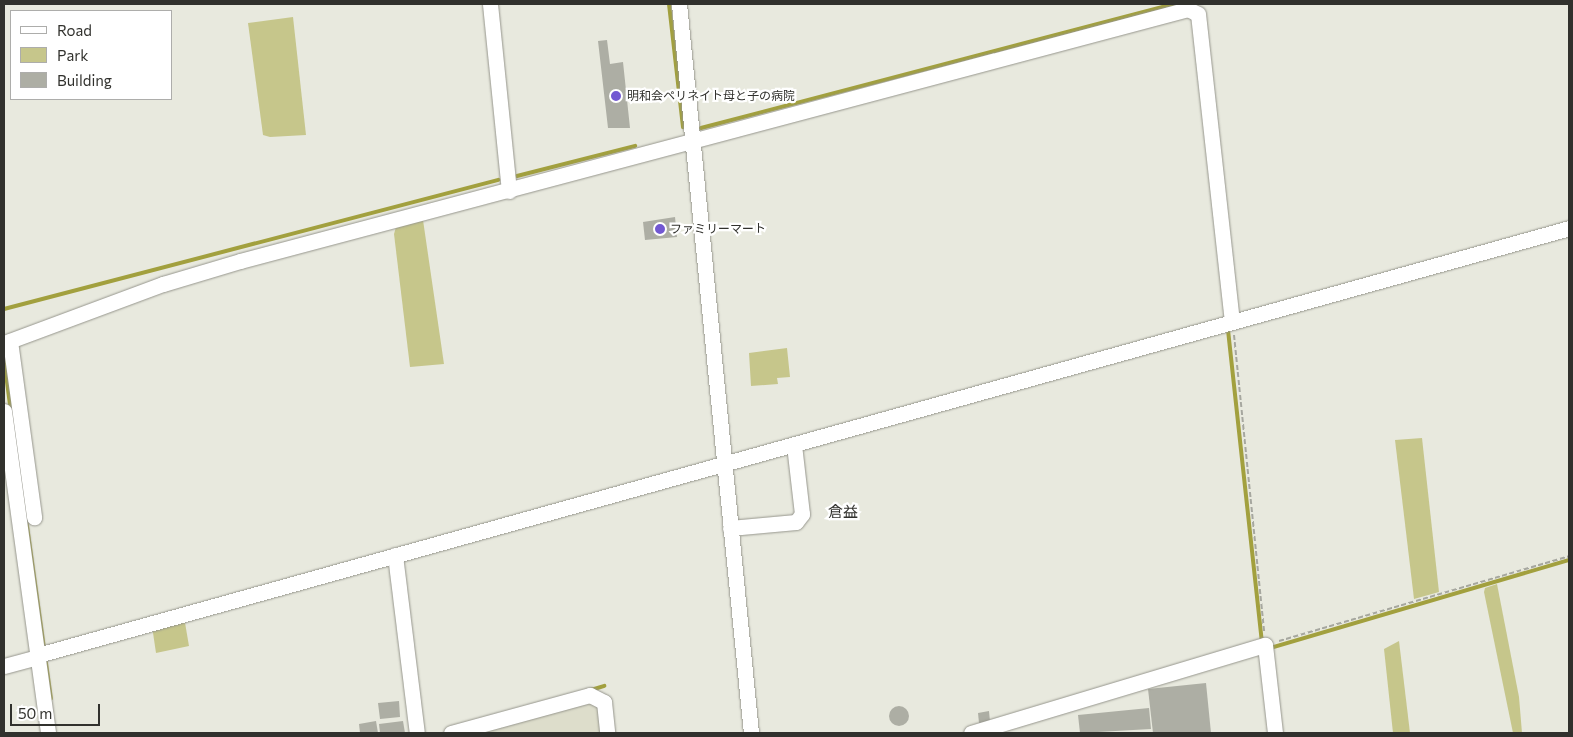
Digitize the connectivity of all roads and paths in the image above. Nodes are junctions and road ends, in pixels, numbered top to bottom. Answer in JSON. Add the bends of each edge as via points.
{"nodes":[{"id":1,"x":490,"y":4,"type":"edge"},
{"id":2,"x":679,"y":4,"type":"edge"},
{"id":3,"x":1188,"y":6,"type":"edge"},
{"id":4,"x":691,"y":142,"type":"junction"},
{"id":5,"x":509,"y":191,"type":"junction"},
{"id":6,"x":1569,"y":228,"type":"edge"},
{"id":7,"x":1232,"y":321,"type":"junction"},
{"id":8,"x":7,"y":342,"type":"edge"},
{"id":9,"x":4,"y":411,"type":"edge"},
{"id":10,"x":794,"y":445,"type":"junction"},
{"id":11,"x":720,"y":465,"type":"junction"},
{"id":12,"x":34,"y":517,"type":"dead end"},
{"id":13,"x":730,"y":528,"type":"junction"},
{"id":14,"x":395,"y":555,"type":"junction"},
{"id":15,"x":1569,"y":556,"type":"edge"},
{"id":16,"x":1263,"y":645,"type":"junction"},
{"id":17,"x":41,"y":654,"type":"junction"},
{"id":18,"x":4,"y":666,"type":"edge"},
{"id":19,"x":48,"y":733,"type":"edge"},
{"id":20,"x":417,"y":733,"type":"edge"},
{"id":21,"x":451,"y":733,"type":"edge"},
{"id":22,"x":607,"y":733,"type":"edge"},
{"id":23,"x":751,"y":733,"type":"edge"},
{"id":24,"x":971,"y":733,"type":"edge"},
{"id":25,"x":1275,"y":733,"type":"edge"}],
"edges":[{"from":1,"to":5,"type":"street"},
{"from":2,"to":4,"type":"street"},
{"from":3,"to":4,"type":"street"},
{"from":3,"to":7,"type":"street","via":[[1198,14]]},
{"from":4,"to":5,"type":"street"},
{"from":4,"to":11,"type":"street"},
{"from":5,"to":8,"type":"street","via":[[164,284]]},
{"from":6,"to":7,"type":"street"},
{"from":7,"to":10,"type":"street"},
{"from":7,"to":16,"type":"path"},
{"from":8,"to":12,"type":"street"},
{"from":9,"to":17,"type":"street"},
{"from":10,"to":11,"type":"street"},
{"from":10,"to":13,"type":"street","via":[[802,514],[796,522]]},
{"from":11,"to":13,"type":"street"},
{"from":11,"to":14,"type":"street"},
{"from":13,"to":23,"type":"street"},
{"from":14,"to":17,"type":"street"},
{"from":14,"to":20,"type":"street"},
{"from":15,"to":16,"type":"path"},
{"from":16,"to":24,"type":"street"},
{"from":16,"to":25,"type":"street"},
{"from":17,"to":18,"type":"street"},
{"from":17,"to":19,"type":"street"},
{"from":21,"to":22,"type":"street","via":[[590,695],[604,702]]}]}
